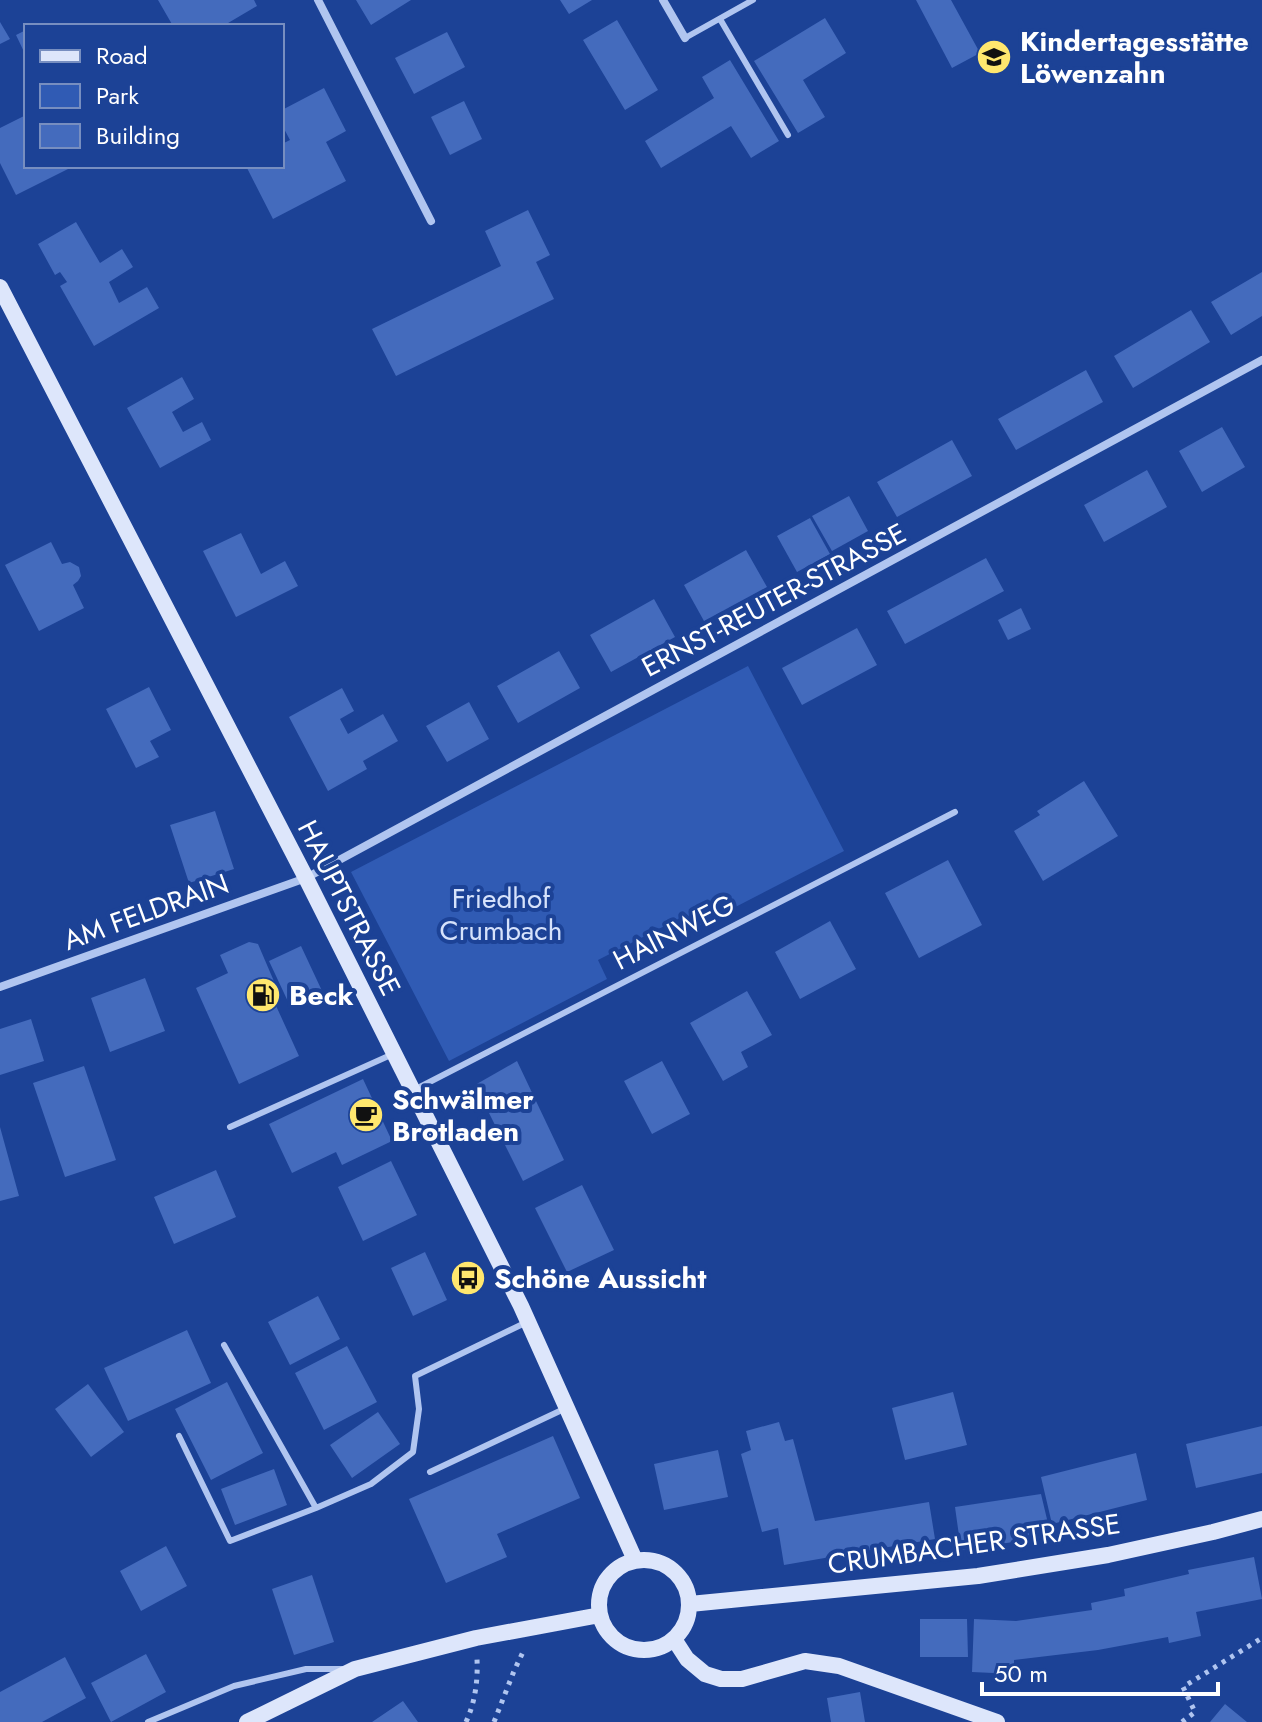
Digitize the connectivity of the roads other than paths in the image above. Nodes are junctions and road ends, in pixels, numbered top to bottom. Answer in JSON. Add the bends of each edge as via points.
{"nodes":[{"id":1,"x":318,"y":0,"type":"edge"},
{"id":2,"x":663,"y":0,"type":"edge"},
{"id":3,"x":753,"y":0,"type":"edge"},
{"id":4,"x":720,"y":19,"type":"junction"},
{"id":5,"x":685,"y":38,"type":"joint"},
{"id":6,"x":788,"y":135,"type":"dead end"},
{"id":7,"x":431,"y":221,"type":"dead end"},
{"id":8,"x":0,"y":287,"type":"edge"},
{"id":9,"x":1262,"y":360,"type":"edge"},
{"id":10,"x":955,"y":812,"type":"dead end"},
{"id":11,"x":306,"y":878,"type":"junction"},
{"id":12,"x":0,"y":987,"type":"edge"},
{"id":13,"x":393,"y":1054,"type":"junction"},
{"id":14,"x":412,"y":1091,"type":"junction"},
{"id":15,"x":230,"y":1127,"type":"dead end"},
{"id":16,"x":529,"y":1321,"type":"junction"},
{"id":17,"x":224,"y":1345,"type":"dead end"},
{"id":18,"x":567,"y":1408,"type":"junction"},
{"id":19,"x":179,"y":1436,"type":"dead end"},
{"id":20,"x":430,"y":1472,"type":"dead end"},
{"id":21,"x":316,"y":1508,"type":"junction"},
{"id":22,"x":1262,"y":1519,"type":"edge"},
{"id":23,"x":635,"y":1560,"type":"junction"},
{"id":24,"x":690,"y":1604,"type":"junction"},
{"id":25,"x":600,"y":1615,"type":"junction"},
{"id":26,"x":674,"y":1639,"type":"junction"},
{"id":27,"x":355,"y":1669,"type":"junction"},
{"id":28,"x":148,"y":1722,"type":"edge"},
{"id":29,"x":247,"y":1722,"type":"edge"},
{"id":30,"x":997,"y":1722,"type":"edge"}],
"edges":[{"from":1,"to":7,"type":"street"},
{"from":2,"to":5,"type":"street"},
{"from":3,"to":4,"type":"lane"},
{"from":4,"to":5,"type":"lane"},
{"from":4,"to":6,"type":"lane"},
{"from":8,"to":11,"type":"main road","name":"HAUPTSTRASSE"},
{"from":9,"to":11,"type":"street","name":"ERNST-REUTER-STRASSE"},
{"from":10,"to":14,"type":"lane","name":"HAINWEG"},
{"from":11,"to":12,"type":"street","name":"AM FELDRAIN"},
{"from":11,"to":13,"type":"main road","name":"HAUPTSTRASSE"},
{"from":13,"to":14,"type":"main road","name":"HAUPTSTRASSE"},
{"from":13,"to":15,"type":"lane"},
{"from":14,"to":16,"type":"main road","name":"HAUPTSTRASSE"},
{"from":16,"to":18,"type":"main road","name":"HAUPTSTRASSE"},
{"from":16,"to":21,"type":"lane","via":[[415,1376],[419,1409],[413,1452],[371,1484]]},
{"from":17,"to":21,"type":"lane"},
{"from":18,"to":20,"type":"lane"},
{"from":18,"to":23,"type":"main road","name":"HAUPTSTRASSE"},
{"from":19,"to":21,"type":"lane","via":[[230,1541]]},
{"from":22,"to":24,"type":"main road","name":"CRUMBACHER STRASSE","via":[[1108,1555],[978,1576]]},
{"from":23,"to":24,"type":"main road","via":[[653,1560],[676,1572]]},
{"from":23,"to":25,"type":"main road","via":[[603,1584]]},
{"from":24,"to":26,"type":"main road","via":[[686,1623]]},
{"from":25,"to":26,"type":"main road","via":[[606,1631],[634,1650],[659,1648]]},
{"from":25,"to":27,"type":"main road","via":[[476,1638]]},
{"from":26,"to":30,"type":"main road","via":[[687,1659],[721,1679],[742,1679],[805,1661],[839,1666]]},
{"from":27,"to":28,"type":"lane","via":[[306,1669],[234,1686]]},
{"from":27,"to":29,"type":"main road"}]}
